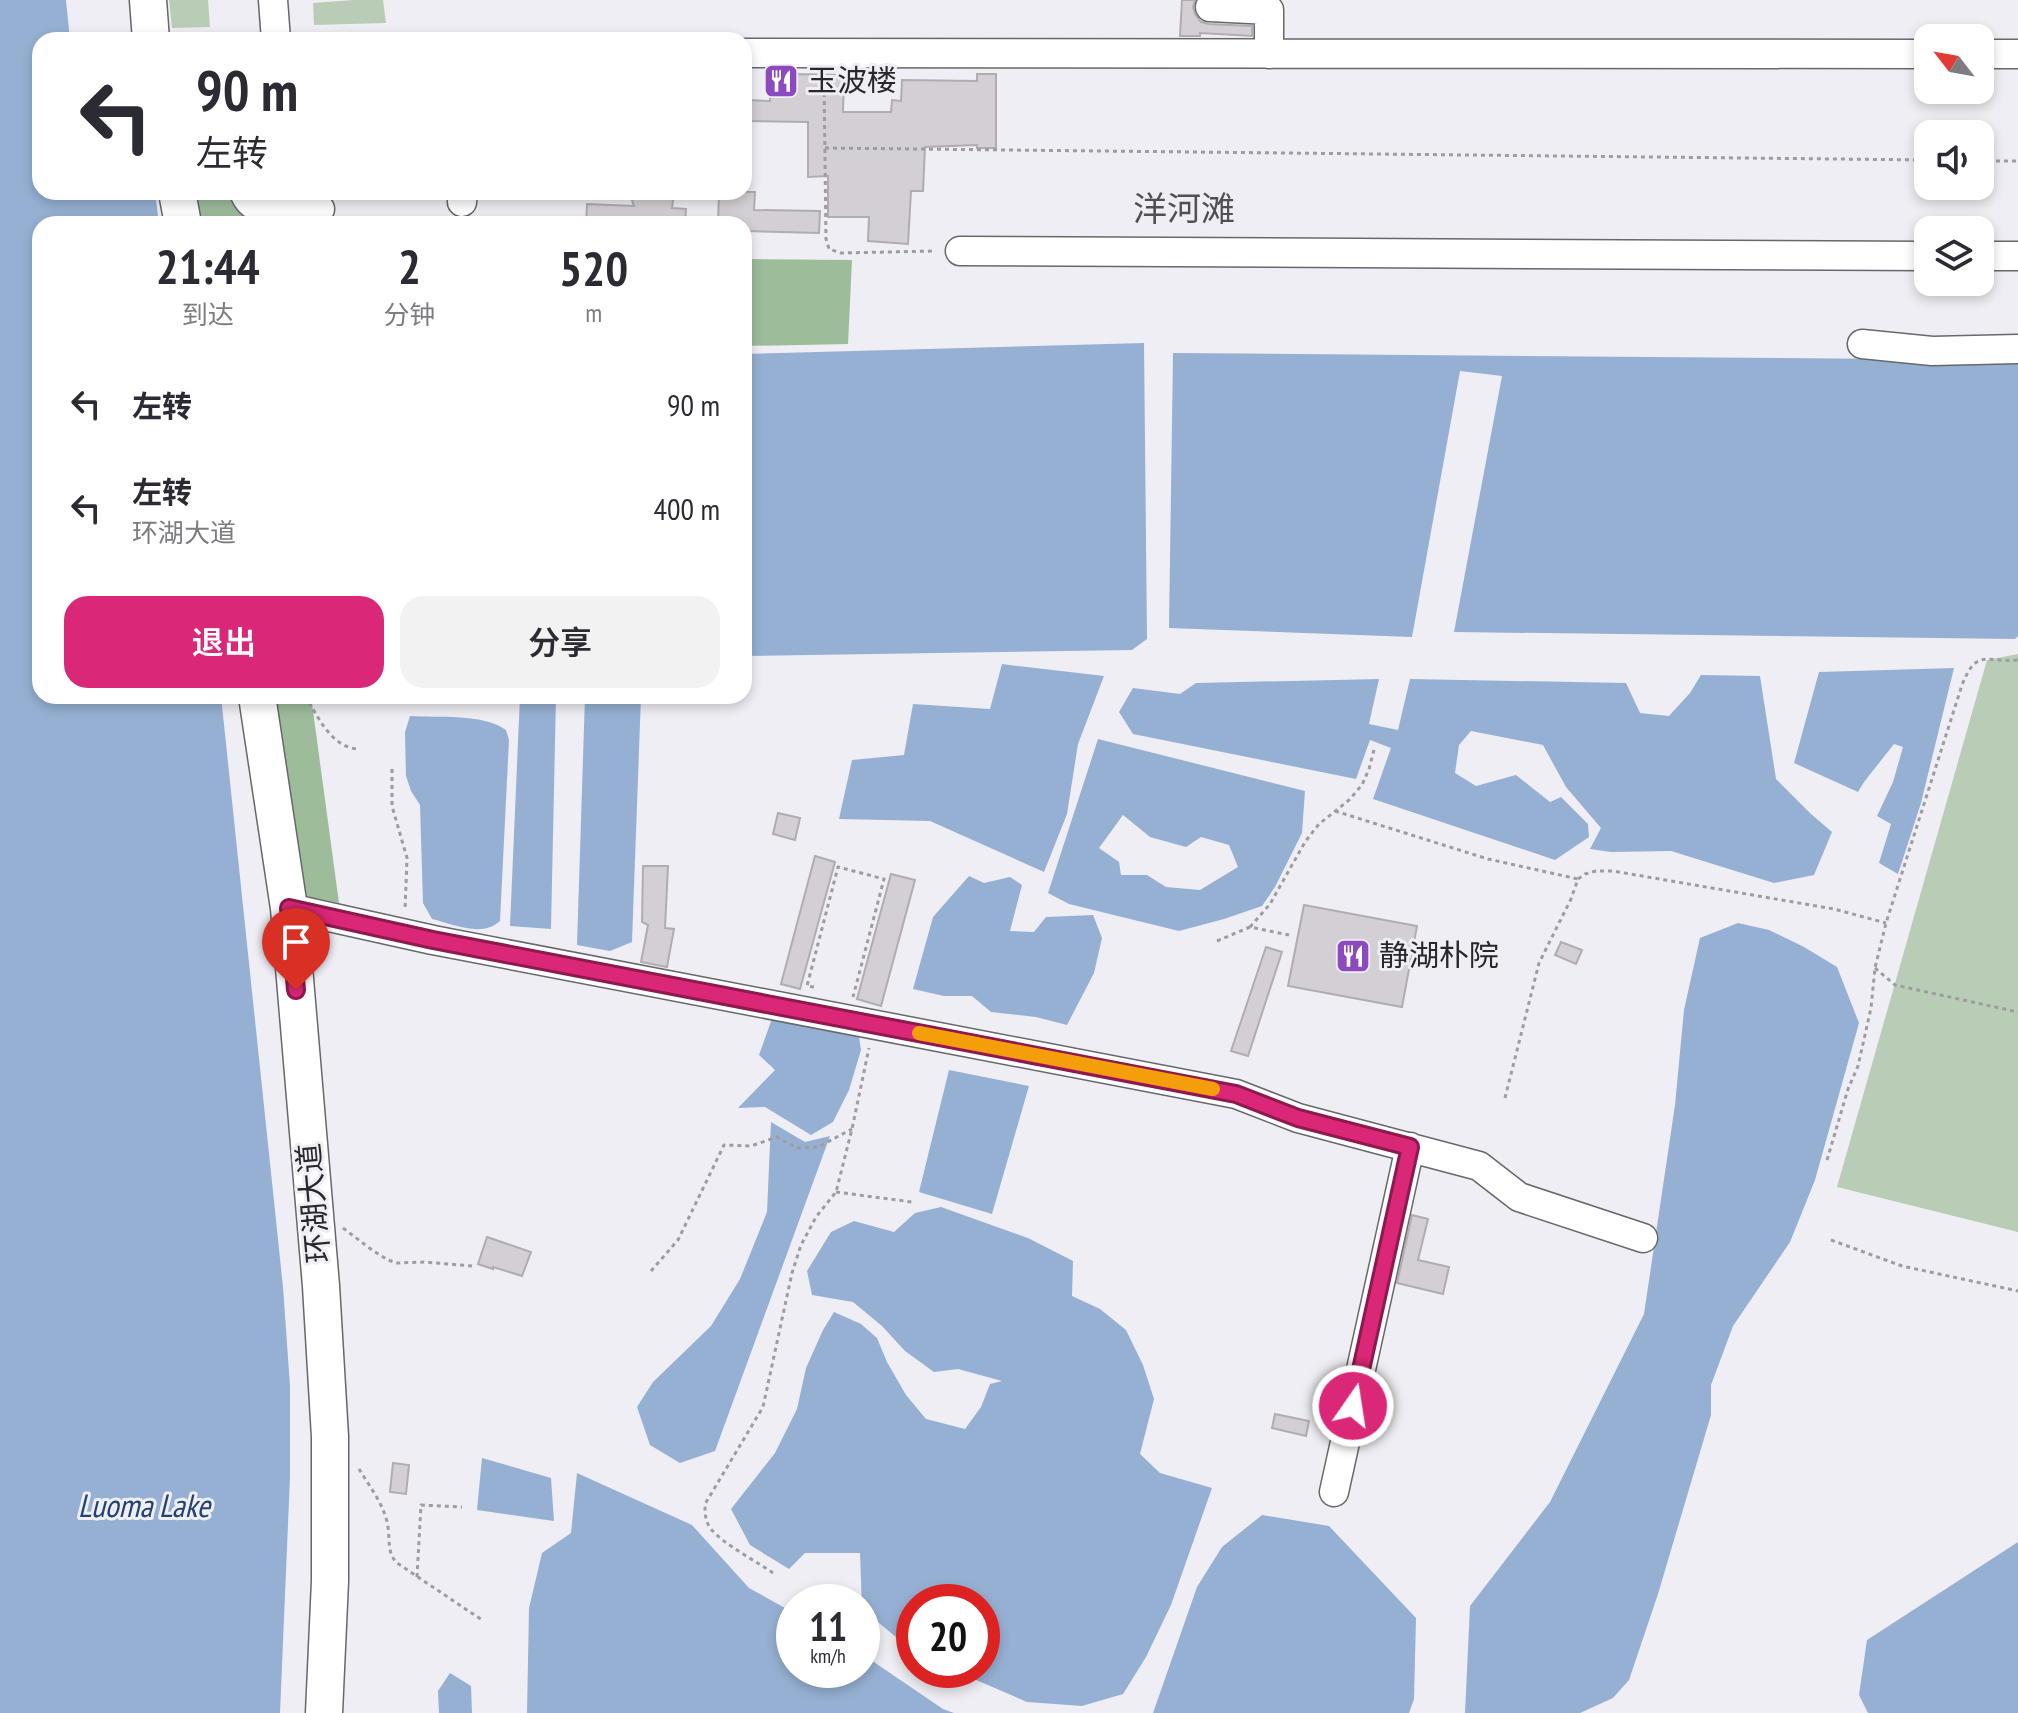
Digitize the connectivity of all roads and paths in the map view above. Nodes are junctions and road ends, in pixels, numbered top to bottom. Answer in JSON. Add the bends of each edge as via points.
{"nodes":[{"id":1,"x":148,"y":0,"type":"edge"},
{"id":2,"x":273,"y":0,"type":"edge"},
{"id":3,"x":1210,"y":7,"type":"dead end"},
{"id":4,"x":150,"y":32,"type":"edge"},
{"id":5,"x":275,"y":32,"type":"edge"},
{"id":6,"x":752,"y":53,"type":"edge"},
{"id":7,"x":824,"y":53,"type":"junction"},
{"id":8,"x":1269,"y":54,"type":"junction"},
{"id":9,"x":1914,"y":54,"type":"edge"},
{"id":10,"x":1994,"y":54,"type":"edge"},
{"id":11,"x":2018,"y":54,"type":"edge"},
{"id":12,"x":825,"y":148,"type":"junction"},
{"id":13,"x":1914,"y":160,"type":"edge"},
{"id":14,"x":1994,"y":161,"type":"edge"},
{"id":15,"x":2018,"y":161,"type":"edge"},
{"id":16,"x":247,"y":200,"type":"edge"},
{"id":17,"x":320,"y":209,"type":"dead end"},
{"id":18,"x":960,"y":251,"type":"joint"},
{"id":19,"x":1914,"y":256,"type":"edge"},
{"id":20,"x":1994,"y":256,"type":"edge"},
{"id":21,"x":2018,"y":256,"type":"edge"},
{"id":22,"x":1862,"y":344,"type":"dead end"},
{"id":23,"x":2018,"y":349,"type":"edge"},
{"id":24,"x":2018,"y":660,"type":"edge"},
{"id":25,"x":258,"y":704,"type":"edge"},
{"id":26,"x":310,"y":704,"type":"edge"},
{"id":27,"x":357,"y":749,"type":"dead end"},
{"id":28,"x":1374,"y":750,"type":"dead end"},
{"id":29,"x":392,"y":769,"type":"dead end"},
{"id":30,"x":1335,"y":811,"type":"junction"},
{"id":31,"x":1578,"y":879,"type":"junction"},
{"id":32,"x":289,"y":908,"type":"junction"},
{"id":33,"x":1886,"y":923,"type":"junction"},
{"id":34,"x":1250,"y":927,"type":"junction"},
{"id":35,"x":402,"y":933,"type":"junction"},
{"id":36,"x":1289,"y":935,"type":"dead end"},
{"id":37,"x":1217,"y":941,"type":"dead end"},
{"id":38,"x":1875,"y":968,"type":"junction"},
{"id":39,"x":831,"y":1004,"type":"junction"},
{"id":40,"x":2018,"y":1012,"type":"edge"},
{"id":41,"x":873,"y":1024,"type":"junction"},
{"id":42,"x":1505,"y":1098,"type":"dead end"},
{"id":43,"x":852,"y":1129,"type":"junction"},
{"id":44,"x":1410,"y":1147,"type":"junction"},
{"id":45,"x":1827,"y":1160,"type":"dead end"},
{"id":46,"x":836,"y":1192,"type":"junction"},
{"id":47,"x":912,"y":1202,"type":"dead end"},
{"id":48,"x":315,"y":1206,"type":"junction"},
{"id":49,"x":1643,"y":1238,"type":"dead end"},
{"id":50,"x":1831,"y":1240,"type":"dead end"},
{"id":51,"x":472,"y":1266,"type":"dead end"},
{"id":52,"x":651,"y":1271,"type":"dead end"},
{"id":53,"x":2018,"y":1291,"type":"edge"},
{"id":54,"x":359,"y":1470,"type":"dead end"},
{"id":55,"x":1334,"y":1492,"type":"dead end"},
{"id":56,"x":462,"y":1507,"type":"dead end"},
{"id":57,"x":773,"y":1573,"type":"dead end"},
{"id":58,"x":417,"y":1577,"type":"junction"},
{"id":59,"x":482,"y":1620,"type":"dead end"},
{"id":60,"x":324,"y":1713,"type":"edge"}],
"edges":[{"from":1,"to":4,"type":"main road"},
{"from":2,"to":5,"type":"street"},
{"from":3,"to":8,"type":"street","via":[[1269,10]]},
{"from":6,"to":7,"type":"street"},
{"from":7,"to":8,"type":"street"},
{"from":7,"to":12,"type":"path"},
{"from":8,"to":9,"type":"street"},
{"from":10,"to":11,"type":"street"},
{"from":12,"to":13,"type":"path"},
{"from":12,"to":18,"type":"path","via":[[829,249]]},
{"from":14,"to":15,"type":"path"},
{"from":16,"to":17,"type":"street","via":[[269,211]]},
{"from":18,"to":19,"type":"street"},
{"from":20,"to":21,"type":"street"},
{"from":22,"to":23,"type":"street","via":[[1932,351]]},
{"from":24,"to":33,"type":"path","via":[[1984,658],[1968,669]]},
{"from":25,"to":32,"type":"main road","name":"环湖大道"},
{"from":26,"to":27,"type":"path","via":[[337,742]]},
{"from":28,"to":30,"type":"path","via":[[1362,785]]},
{"from":29,"to":35,"type":"path","via":[[392,806],[407,858]]},
{"from":30,"to":31,"type":"path","via":[[1488,859]]},
{"from":30,"to":34,"type":"path","via":[[1305,842],[1270,904]]},
{"from":31,"to":33,"type":"path","via":[[1613,871],[1834,909]]},
{"from":31,"to":42,"type":"path","via":[[1539,963]]},
{"from":32,"to":35,"type":"street"},
{"from":32,"to":48,"type":"main road","name":"环湖大道"},
{"from":33,"to":38,"type":"path"},
{"from":34,"to":36,"type":"path"},
{"from":34,"to":37,"type":"path"},
{"from":35,"to":39,"type":"street"},
{"from":38,"to":40,"type":"path","via":[[1895,985]]},
{"from":38,"to":45,"type":"path","via":[[1858,1066]]},
{"from":39,"to":39,"type":"path","via":[[807,986],[838,867],[884,879],[853,997]]},
{"from":39,"to":41,"type":"street"},
{"from":41,"to":43,"type":"path"},
{"from":41,"to":44,"type":"street","via":[[1236,1094],[1298,1118]]},
{"from":43,"to":46,"type":"path"},
{"from":43,"to":52,"type":"path","via":[[818,1147],[797,1148],[777,1137],[751,1146],[724,1145],[678,1240]]},
{"from":44,"to":49,"type":"street","via":[[1479,1166],[1519,1197]]},
{"from":44,"to":55,"type":"street"},
{"from":46,"to":47,"type":"path"},
{"from":46,"to":57,"type":"path","via":[[801,1245],[763,1407],[705,1504],[709,1527]]},
{"from":48,"to":51,"type":"path","via":[[388,1260]]},
{"from":48,"to":60,"type":"main road","name":"环湖大道","via":[[330,1437]]},
{"from":50,"to":53,"type":"path","via":[[1902,1266]]},
{"from":54,"to":58,"type":"path","via":[[382,1506],[392,1558]]},
{"from":56,"to":58,"type":"path","via":[[421,1505]]},
{"from":58,"to":59,"type":"path"}]}
